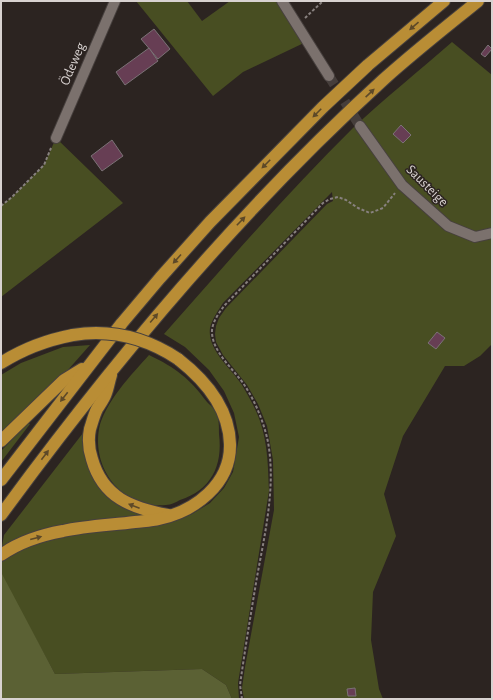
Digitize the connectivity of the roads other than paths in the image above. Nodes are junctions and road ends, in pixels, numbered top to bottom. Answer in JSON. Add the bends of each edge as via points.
{"nodes":[{"id":1,"x":115,"y":1,"type":"edge"},
{"id":2,"x":282,"y":1,"type":"edge"},
{"id":3,"x":444,"y":1,"type":"edge"},
{"id":4,"x":478,"y":1,"type":"edge"},
{"id":5,"x":329,"y":76,"type":"tunnel mouth"},
{"id":6,"x":360,"y":126,"type":"tunnel mouth"},
{"id":7,"x":56,"y":138,"type":"road end"},
{"id":8,"x":492,"y":233,"type":"edge"},
{"id":9,"x":1,"y":363,"type":"edge"},
{"id":10,"x":88,"y":366,"type":"junction"},
{"id":11,"x":112,"y":370,"type":"junction"},
{"id":12,"x":1,"y":441,"type":"edge"},
{"id":13,"x":1,"y":480,"type":"edge"},
{"id":14,"x":1,"y":515,"type":"edge"},
{"id":15,"x":171,"y":515,"type":"junction"},
{"id":16,"x":1,"y":555,"type":"edge"}],
"edges":[{"from":1,"to":7,"type":"street","name":"Ödeweg"},
{"from":2,"to":5,"type":"street"},
{"from":3,"to":10,"type":"highway","one_way":true,"via":[[368,65],[250,181],[160,278]]},
{"from":11,"to":4,"type":"highway","one_way":true,"via":[[226,237],[331,129],[384,79]]},
{"from":6,"to":8,"type":"street","name":"Sausteige","via":[[402,185],[448,226],[475,237]]},
{"from":9,"to":15,"type":"highway","bridge":true,"via":[[55,338],[84,333],[120,334],[165,350],[200,378],[221,408],[228,429],[230,452],[227,465],[214,489],[203,499]]},
{"from":10,"to":12,"type":"highway","via":[[64,380]]},
{"from":10,"to":13,"type":"highway","one_way":true},
{"from":14,"to":11,"type":"highway","one_way":true},
{"from":15,"to":11,"type":"highway","one_way":true,"via":[[126,503],[112,493],[95,470],[89,446],[90,431]]},
{"from":16,"to":15,"type":"highway","one_way":true,"via":[[29,540],[63,530],[159,519]]}]}
